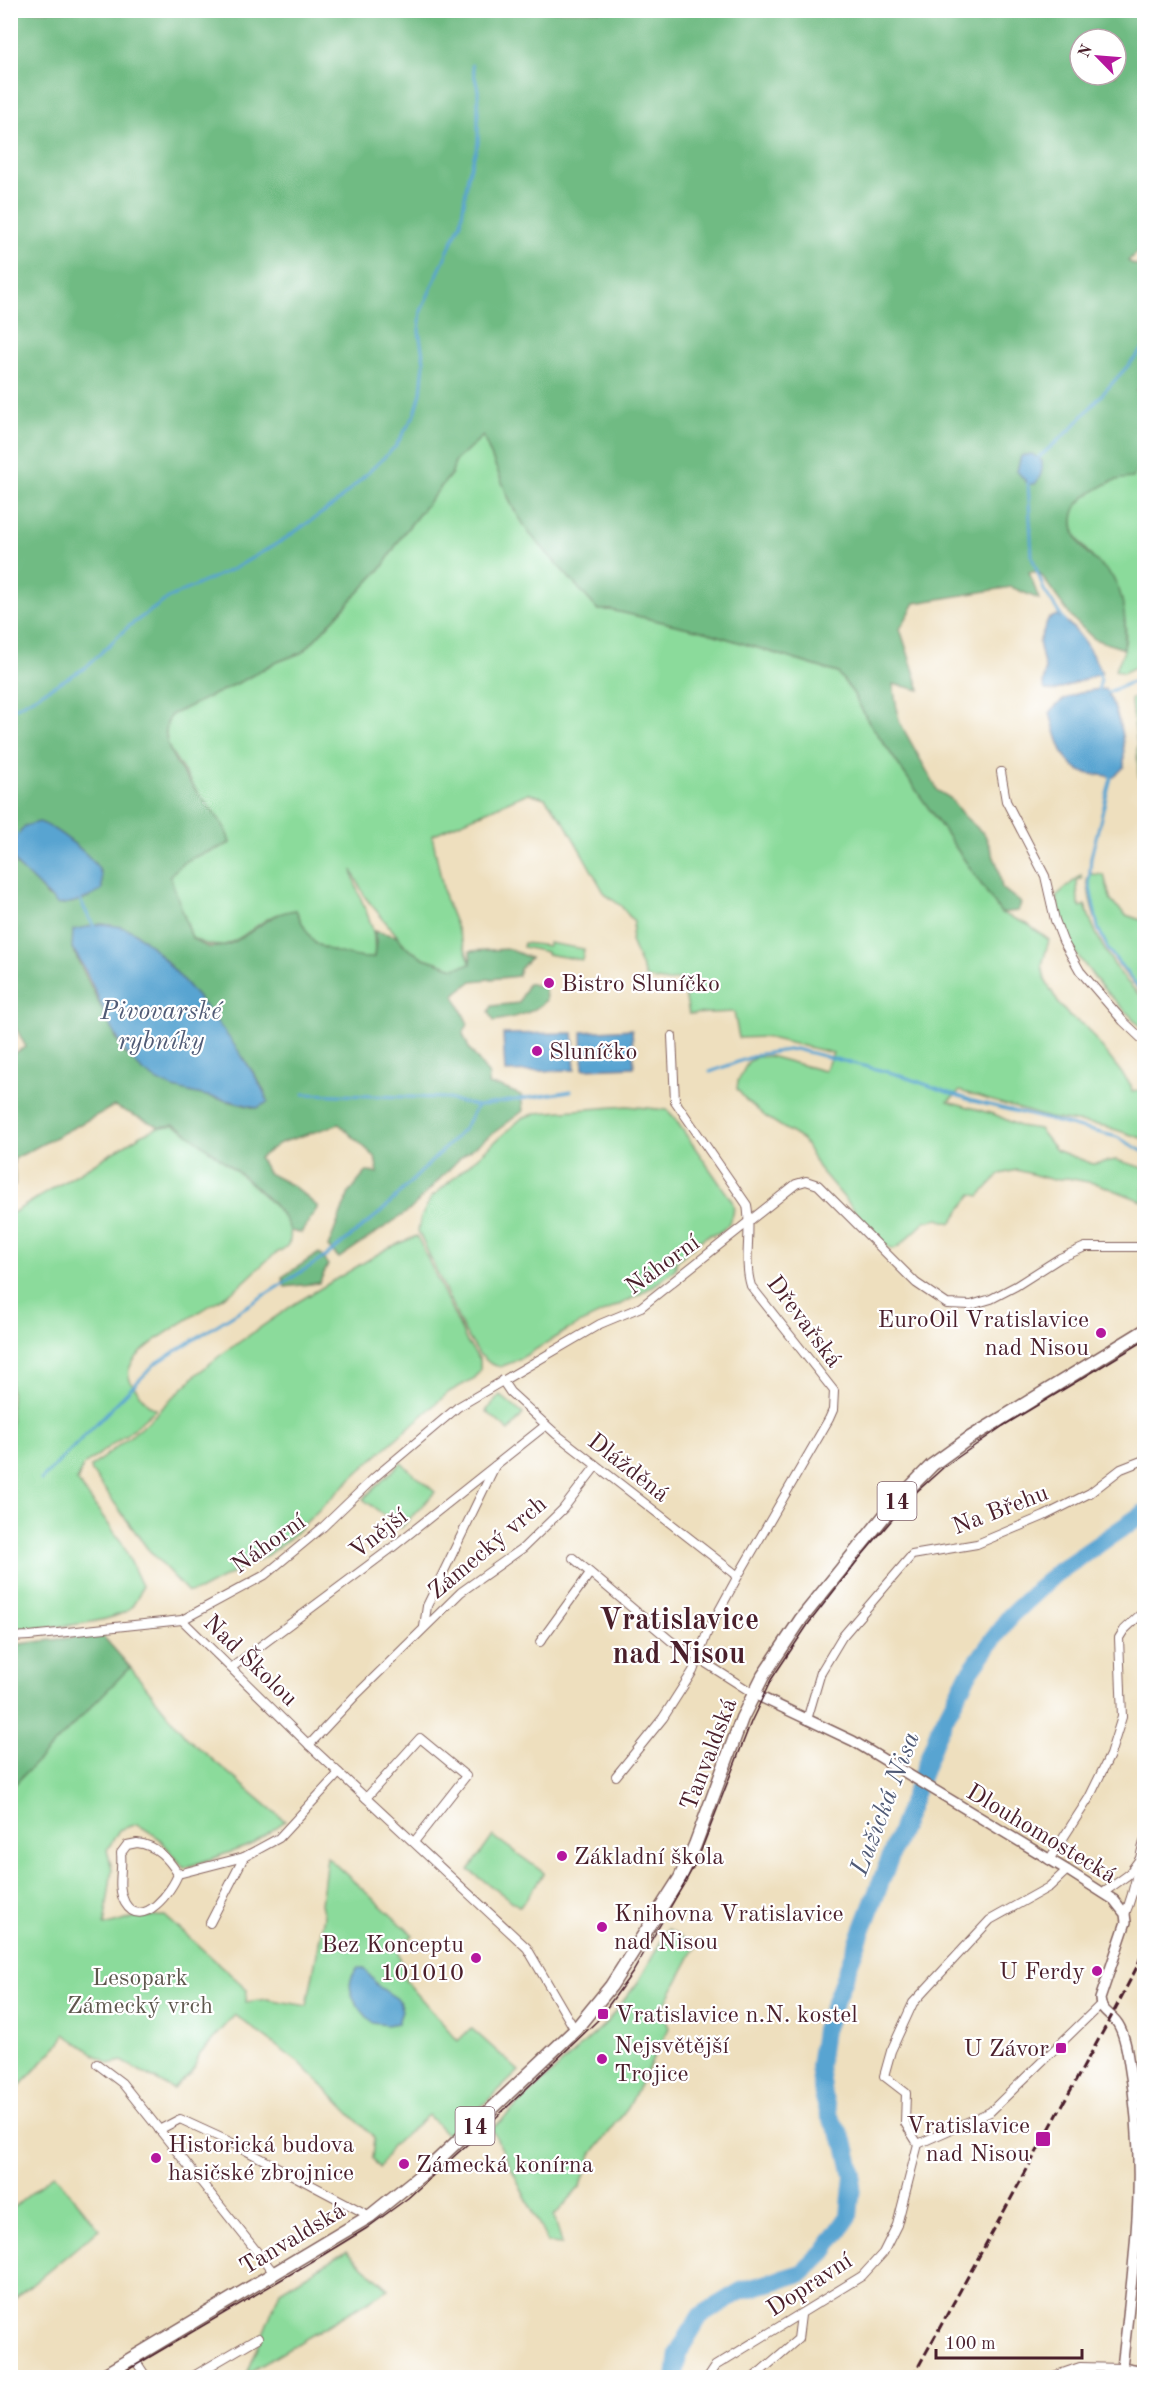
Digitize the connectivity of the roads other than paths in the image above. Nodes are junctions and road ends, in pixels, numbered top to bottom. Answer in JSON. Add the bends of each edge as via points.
{"nodes":[{"id":1,"x":1001,"y":772,"type":"dead end"},
{"id":2,"x":672,"y":1036,"type":"dead end"},
{"id":3,"x":1144,"y":1041,"type":"edge"},
{"id":4,"x":750,"y":1220,"type":"junction"},
{"id":5,"x":1144,"y":1247,"type":"edge"},
{"id":6,"x":1144,"y":1332,"type":"edge"},
{"id":7,"x":502,"y":1380,"type":"junction"},
{"id":8,"x":546,"y":1425,"type":"junction"},
{"id":9,"x":1144,"y":1460,"type":"edge"},
{"id":10,"x":497,"y":1462,"type":"junction"},
{"id":11,"x":596,"y":1466,"type":"junction"},
{"id":12,"x":573,"y":1558,"type":"dead end"},
{"id":13,"x":590,"y":1573,"type":"junction"},
{"id":14,"x":738,"y":1576,"type":"junction"},
{"id":15,"x":1144,"y":1611,"type":"edge"},
{"id":16,"x":182,"y":1620,"type":"junction"},
{"id":17,"x":424,"y":1627,"type":"junction"},
{"id":18,"x":10,"y":1636,"type":"edge"},
{"id":19,"x":540,"y":1641,"type":"dead end"},
{"id":20,"x":698,"y":1659,"type":"junction"},
{"id":21,"x":231,"y":1668,"type":"junction"},
{"id":22,"x":753,"y":1694,"type":"junction"},
{"id":23,"x":807,"y":1720,"type":"junction"},
{"id":24,"x":309,"y":1745,"type":"junction"},
{"id":25,"x":339,"y":1773,"type":"junction"},
{"id":26,"x":616,"y":1776,"type":"dead end"},
{"id":27,"x":366,"y":1798,"type":"junction"},
{"id":28,"x":414,"y":1842,"type":"junction"},
{"id":29,"x":1144,"y":1842,"type":"edge"},
{"id":30,"x":244,"y":1857,"type":"junction"},
{"id":31,"x":1049,"y":1860,"type":"junction"},
{"id":32,"x":1139,"y":1860,"type":"junction"},
{"id":33,"x":1067,"y":1870,"type":"junction"},
{"id":34,"x":178,"y":1874,"type":"junction"},
{"id":35,"x":1103,"y":1893,"type":"junction"},
{"id":36,"x":1125,"y":1914,"type":"junction"},
{"id":37,"x":210,"y":1923,"type":"dead end"},
{"id":38,"x":1100,"y":2005,"type":"junction"},
{"id":39,"x":575,"y":2030,"type":"junction"},
{"id":40,"x":97,"y":2064,"type":"dead end"},
{"id":41,"x":1140,"y":2106,"type":"edge"},
{"id":42,"x":159,"y":2130,"type":"junction"},
{"id":43,"x":918,"y":2144,"type":"junction"},
{"id":44,"x":1141,"y":2213,"type":"edge"},
{"id":45,"x":370,"y":2216,"type":"junction"},
{"id":46,"x":274,"y":2273,"type":"junction"},
{"id":47,"x":801,"y":2315,"type":"junction"},
{"id":48,"x":258,"y":2338,"type":"dead end"},
{"id":49,"x":133,"y":2357,"type":"junction"},
{"id":50,"x":1122,"y":2368,"type":"junction"},
{"id":51,"x":1144,"y":2372,"type":"edge"},
{"id":52,"x":99,"y":2378,"type":"edge"},
{"id":53,"x":147,"y":2378,"type":"edge"},
{"id":54,"x":190,"y":2378,"type":"edge"},
{"id":55,"x":707,"y":2378,"type":"edge"},
{"id":56,"x":753,"y":2378,"type":"edge"},
{"id":57,"x":1048,"y":2378,"type":"edge"}],
"edges":[{"from":1,"to":3,"type":"street","via":[[1006,801],[1039,863],[1062,941],[1080,971]]},
{"from":2,"to":4,"type":"street","name":"Dřevařská","via":[[675,1101],[747,1205]]},
{"from":4,"to":5,"type":"street","name":"Náhorní","via":[[796,1184],[806,1181],[818,1185],[916,1283],[947,1304],[971,1305],[991,1299],[1085,1247]]},
{"from":4,"to":7,"type":"street","name":"Náhorní","via":[[641,1307],[600,1324]]},
{"from":4,"to":14,"type":"street","name":"Dřevařská","via":[[747,1272],[751,1286],[834,1391],[834,1403],[829,1419]]},
{"from":6,"to":22,"type":"main road","name":"Tanvaldská","number":"14","via":[[968,1439],[922,1474],[801,1619]]},
{"from":7,"to":8,"type":"street","name":"Dlážděná"},
{"from":7,"to":16,"type":"street","name":"Náhorní","via":[[458,1407],[277,1566]]},
{"from":8,"to":10,"type":"street","name":"Vnější"},
{"from":8,"to":11,"type":"street","name":"Dlážděná"},
{"from":9,"to":23,"type":"street","name":"Na Břehu","via":[[1121,1469],[1090,1493],[977,1544],[912,1555],[842,1637],[821,1672]]},
{"from":10,"to":17,"type":"street","name":"Zámecký vrch","via":[[427,1606]]},
{"from":10,"to":21,"type":"street","name":"Vnější","via":[[389,1550]]},
{"from":11,"to":14,"type":"street","name":"Dlážděná"},
{"from":11,"to":17,"type":"street","name":"Zámecký vrch","via":[[563,1509],[523,1548],[461,1592]]},
{"from":12,"to":13,"type":"street"},
{"from":13,"to":19,"type":"street"},
{"from":13,"to":20,"type":"street"},
{"from":14,"to":20,"type":"street","name":"Dřevařská"},
{"from":15,"to":31,"type":"street","via":[[1119,1638],[1122,1718],[1110,1755],[1089,1798]]},
{"from":16,"to":18,"type":"street","name":"Nad Školou"},
{"from":16,"to":21,"type":"street","name":"Nad Školou"},
{"from":17,"to":24,"type":"street","name":"Zámecký vrch"},
{"from":20,"to":22,"type":"street"},
{"from":20,"to":26,"type":"street","name":"Dřevařská","via":[[663,1718]]},
{"from":21,"to":24,"type":"street","name":"Nad Školou"},
{"from":22,"to":23,"type":"street","name":"Dlouhomostecká"},
{"from":22,"to":39,"type":"main road","name":"Tanvaldská","number":"14","via":[[680,1878],[610,1986]]},
{"from":23,"to":31,"type":"street","name":"Dlouhomostecká","via":[[853,1741]]},
{"from":24,"to":25,"type":"street","name":"Nad Školou"},
{"from":25,"to":27,"type":"street","name":"Nad Školou"},
{"from":25,"to":30,"type":"street","via":[[279,1838]]},
{"from":27,"to":28,"type":"street","name":"Nad Školou"},
{"from":27,"to":28,"type":"street","via":[[420,1738],[466,1776]]},
{"from":28,"to":39,"type":"street","name":"Nad Školou","via":[[526,1948]]},
{"from":29,"to":32,"type":"street"},
{"from":30,"to":34,"type":"street"},
{"from":30,"to":37,"type":"street"},
{"from":31,"to":33,"type":"street","name":"Dlouhomostecká"},
{"from":32,"to":35,"type":"street","via":[[1128,1875]]},
{"from":32,"to":36,"type":"street"},
{"from":33,"to":35,"type":"street","name":"Dlouhomostecká"},
{"from":33,"to":43,"type":"street","via":[[1049,1887],[990,1920],[913,2003],[884,2076],[906,2093],[905,2123]]},
{"from":34,"to":34,"type":"street","via":[[156,1907],[141,1912],[124,1902],[119,1876],[121,1853],[127,1845],[148,1844]]},
{"from":35,"to":36,"type":"street","name":"Dlouhomostecká"},
{"from":36,"to":38,"type":"street","name":"Dlouhomostecká"},
{"from":38,"to":41,"type":"street","via":[[1121,2031]]},
{"from":38,"to":43,"type":"street","via":[[990,2112]]},
{"from":39,"to":45,"type":"main road","name":"Tanvaldská","number":"14","via":[[426,2171]]},
{"from":40,"to":42,"type":"street","via":[[122,2083]]},
{"from":41,"to":44,"type":"street"},
{"from":42,"to":45,"type":"street","via":[[180,2119]]},
{"from":42,"to":46,"type":"street"},
{"from":43,"to":47,"type":"street","name":"Dopravní","via":[[897,2225],[883,2253],[862,2276]]},
{"from":44,"to":50,"type":"street"},
{"from":45,"to":46,"type":"main road","name":"Tanvaldská","number":"14"},
{"from":46,"to":49,"type":"main road","name":"Tanvaldská","number":"14"},
{"from":47,"to":55,"type":"street","name":"Dopravní","via":[[715,2366]]},
{"from":47,"to":56,"type":"street","via":[[798,2339]]},
{"from":48,"to":54,"type":"street"},
{"from":49,"to":52,"type":"main road","name":"Tanvaldská","number":"14"},
{"from":49,"to":53,"type":"street"},
{"from":50,"to":51,"type":"street"},
{"from":50,"to":57,"type":"street","via":[[1080,2367]]}]}
